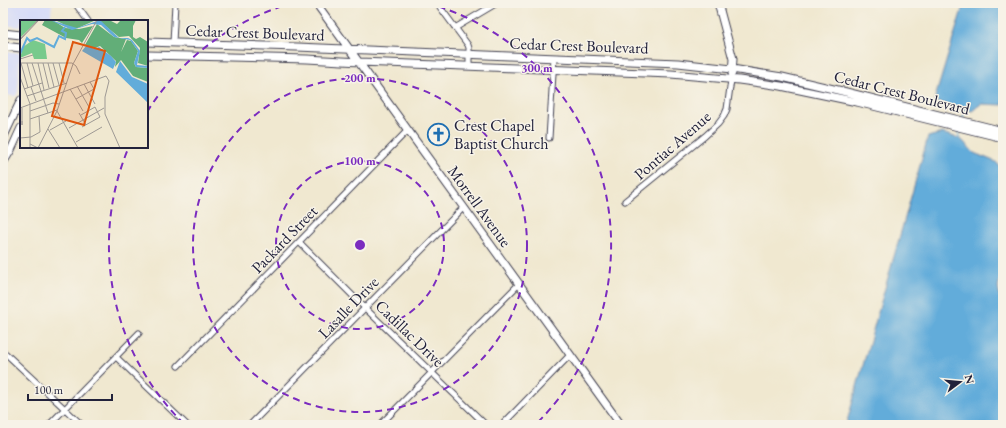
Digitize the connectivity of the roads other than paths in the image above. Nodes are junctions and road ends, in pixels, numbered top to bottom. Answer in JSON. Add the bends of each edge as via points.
{"nodes":[{"id":1,"x":75,"y":3,"type":"edge"},
{"id":2,"x":175,"y":3,"type":"edge"},
{"id":3,"x":316,"y":3,"type":"edge"},
{"id":4,"x":437,"y":3,"type":"edge"},
{"id":5,"x":497,"y":3,"type":"edge"},
{"id":6,"x":718,"y":3,"type":"edge"},
{"id":7,"x":87,"y":20,"type":"edge"},
{"id":8,"x":455,"y":28,"type":"junction"},
{"id":9,"x":5,"y":34,"type":"edge"},
{"id":10,"x":20,"y":35,"type":"edge"},
{"id":11,"x":148,"y":42,"type":"edge"},
{"id":12,"x":173,"y":43,"type":"junction"},
{"id":13,"x":4,"y":46,"type":"edge"},
{"id":14,"x":20,"y":48,"type":"edge"},
{"id":15,"x":350,"y":50,"type":"junction"},
{"id":16,"x":469,"y":54,"type":"junction"},
{"id":17,"x":148,"y":55,"type":"edge"},
{"id":18,"x":172,"y":56,"type":"junction"},
{"id":19,"x":554,"y":58,"type":"junction"},
{"id":20,"x":360,"y":62,"type":"junction"},
{"id":21,"x":469,"y":66,"type":"junction"},
{"id":22,"x":732,"y":69,"type":"junction"},
{"id":23,"x":554,"y":70,"type":"junction"},
{"id":24,"x":731,"y":80,"type":"junction"},
{"id":25,"x":858,"y":99,"type":"junction"},
{"id":26,"x":20,"y":102,"type":"edge"},
{"id":27,"x":20,"y":130,"type":"edge"},
{"id":28,"x":408,"y":130,"type":"junction"},
{"id":29,"x":1003,"y":131,"type":"edge"},
{"id":30,"x":3,"y":138,"type":"edge"},
{"id":31,"x":550,"y":138,"type":"dead end"},
{"id":32,"x":1003,"y":138,"type":"edge"},
{"id":33,"x":7,"y":149,"type":"edge"},
{"id":34,"x":3,"y":163,"type":"edge"},
{"id":35,"x":625,"y":201,"type":"dead end"},
{"id":36,"x":464,"y":207,"type":"junction"},
{"id":37,"x":299,"y":242,"type":"junction"},
{"id":38,"x":519,"y":284,"type":"junction"},
{"id":39,"x":365,"y":308,"type":"junction"},
{"id":40,"x":140,"y":333,"type":"dead end"},
{"id":41,"x":3,"y":350,"type":"edge"},
{"id":42,"x":570,"y":354,"type":"junction"},
{"id":43,"x":116,"y":357,"type":"junction"},
{"id":44,"x":178,"y":366,"type":"dead end"},
{"id":45,"x":432,"y":372,"type":"junction"},
{"id":46,"x":65,"y":409,"type":"junction"},
{"id":47,"x":49,"y":425,"type":"edge"},
{"id":48,"x":82,"y":425,"type":"edge"},
{"id":49,"x":187,"y":425,"type":"edge"},
{"id":50,"x":250,"y":425,"type":"edge"},
{"id":51,"x":380,"y":425,"type":"edge"},
{"id":52,"x":486,"y":425,"type":"edge"},
{"id":53,"x":502,"y":425,"type":"edge"},
{"id":54,"x":621,"y":425,"type":"edge"}],
"edges":[{"from":1,"to":7,"type":"street"},
{"from":2,"to":12,"type":"street"},
{"from":3,"to":15,"type":"main road","name":"Morrell Avenue"},
{"from":4,"to":8,"type":"street"},
{"from":5,"to":8,"type":"street"},
{"from":6,"to":22,"type":"main road","via":[[733,59]]},
{"from":8,"to":16,"type":"street","via":[[468,45]]},
{"from":9,"to":10,"type":"main road"},
{"from":9,"to":13,"type":"main road"},
{"from":11,"to":12,"type":"main road","name":"Cedar Crest Boulevard"},
{"from":12,"to":15,"type":"main road","name":"Cedar Crest Boulevard"},
{"from":12,"to":18,"type":"main road"},
{"from":13,"to":14,"type":"main road"},
{"from":15,"to":16,"type":"main road","name":"Cedar Crest Boulevard"},
{"from":15,"to":20,"type":"main road","name":"Morrell Avenue"},
{"from":16,"to":19,"type":"main road","name":"Cedar Crest Boulevard"},
{"from":16,"to":21,"type":"street"},
{"from":17,"to":18,"type":"main road","name":"Cedar Crest Boulevard"},
{"from":18,"to":20,"type":"main road","name":"Cedar Crest Boulevard"},
{"from":19,"to":22,"type":"main road","name":"Cedar Crest Boulevard","via":[[678,63]]},
{"from":19,"to":23,"type":"street"},
{"from":20,"to":21,"type":"main road","name":"Cedar Crest Boulevard"},
{"from":20,"to":28,"type":"main road","name":"Morrell Avenue"},
{"from":21,"to":23,"type":"main road","name":"Cedar Crest Boulevard"},
{"from":22,"to":24,"type":"main road"},
{"from":22,"to":25,"type":"main road","name":"Cedar Crest Boulevard","via":[[782,77]]},
{"from":23,"to":24,"type":"main road","name":"Cedar Crest Boulevard","via":[[672,74]]},
{"from":23,"to":31,"type":"street"},
{"from":24,"to":25,"type":"main road","name":"Cedar Crest Boulevard"},
{"from":24,"to":35,"type":"street","name":"Pontiac Avenue","via":[[727,109],[718,124]]},
{"from":25,"to":29,"type":"main road","name":"Cedar Crest Boulevard"},
{"from":25,"to":32,"type":"main road","name":"Cedar Crest Boulevard"},
{"from":26,"to":30,"type":"main road"},
{"from":27,"to":33,"type":"main road"},
{"from":28,"to":36,"type":"main road","name":"Morrell Avenue"},
{"from":28,"to":37,"type":"street","name":"Packard Street"},
{"from":33,"to":34,"type":"main road"},
{"from":36,"to":38,"type":"main road","name":"Morrell Avenue"},
{"from":36,"to":39,"type":"street","name":"Lasalle Drive"},
{"from":37,"to":39,"type":"street","name":"Cadillac Drive"},
{"from":37,"to":44,"type":"street","name":"Packard Street"},
{"from":38,"to":42,"type":"main road","name":"Morrell Avenue"},
{"from":38,"to":45,"type":"street"},
{"from":39,"to":45,"type":"street","name":"Cadillac Drive"},
{"from":39,"to":50,"type":"street","name":"Lasalle Drive"},
{"from":40,"to":43,"type":"street"},
{"from":41,"to":46,"type":"street"},
{"from":42,"to":53,"type":"street"},
{"from":42,"to":54,"type":"main road","name":"Morrell Avenue"},
{"from":43,"to":46,"type":"street"},
{"from":43,"to":49,"type":"street"},
{"from":45,"to":51,"type":"street"},
{"from":45,"to":52,"type":"street","name":"Cadillac Drive"},
{"from":46,"to":47,"type":"street"},
{"from":46,"to":48,"type":"street"}]}
